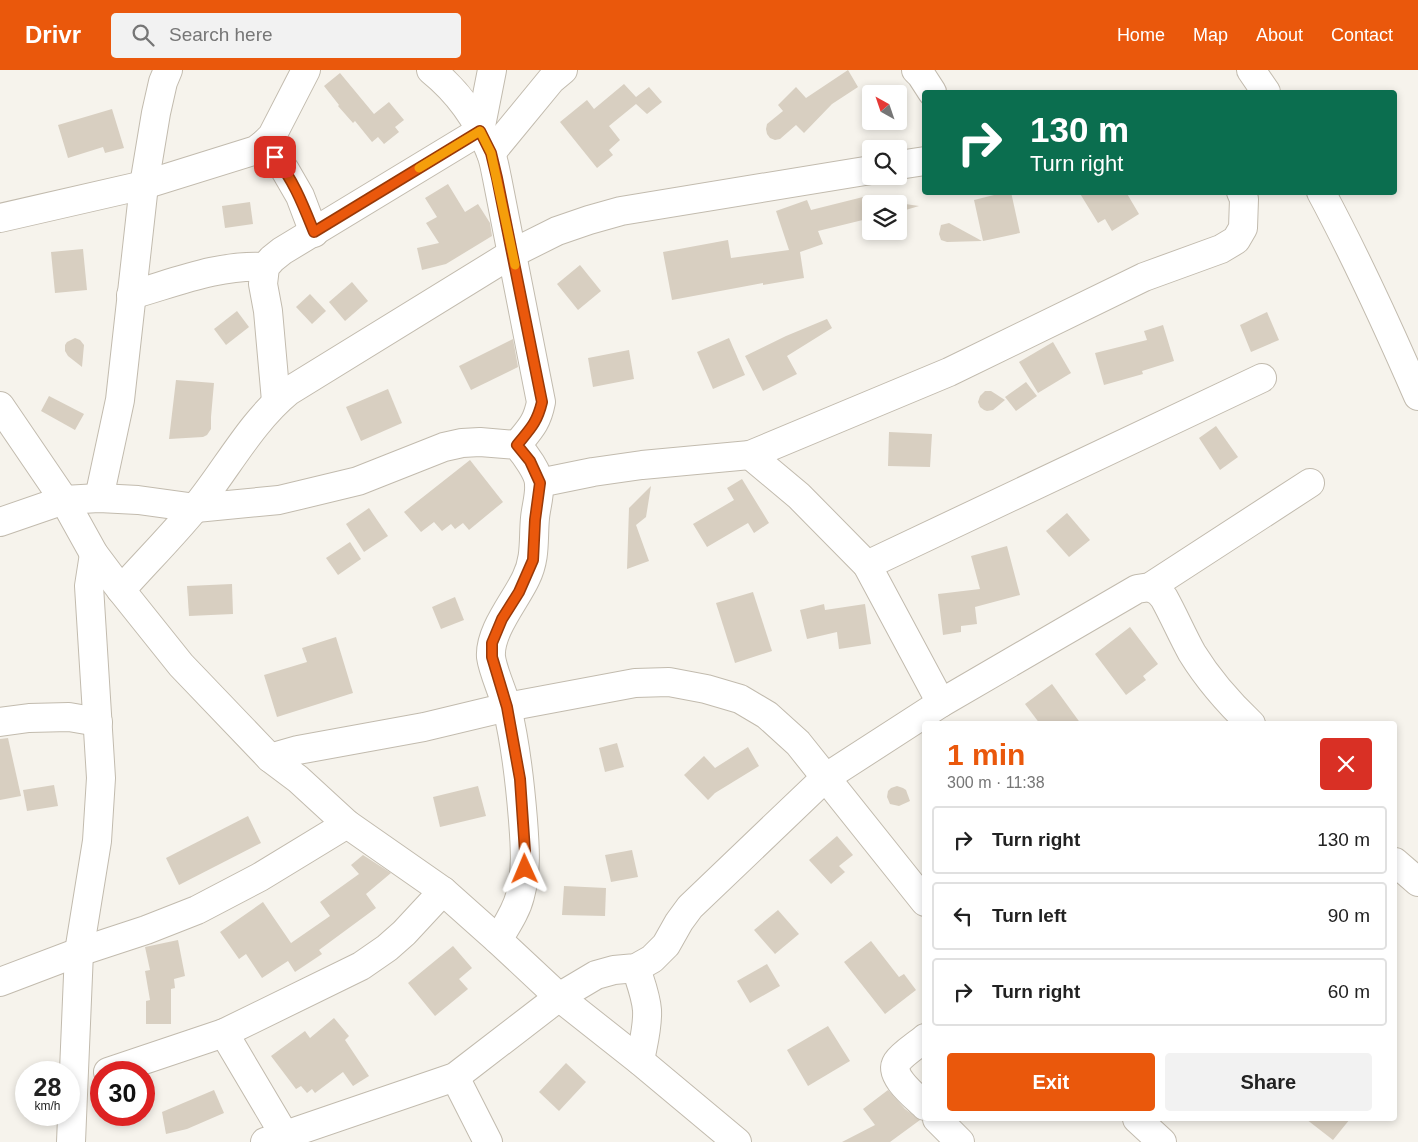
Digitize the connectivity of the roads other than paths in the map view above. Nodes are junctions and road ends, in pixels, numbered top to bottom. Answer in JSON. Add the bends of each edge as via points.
{"nodes":[{"id":1,"x":168,"y":70,"type":"edge"},
{"id":2,"x":306,"y":70,"type":"edge"},
{"id":3,"x":431,"y":70,"type":"edge"},
{"id":4,"x":492,"y":70,"type":"edge"},
{"id":5,"x":563,"y":70,"type":"edge"},
{"id":6,"x":916,"y":70,"type":"edge"},
{"id":7,"x":1251,"y":70,"type":"edge"},
{"id":8,"x":931,"y":90,"type":"edge"},
{"id":9,"x":1265,"y":90,"type":"edge"},
{"id":10,"x":486,"y":142,"type":"junction"},
{"id":11,"x":264,"y":144,"type":"junction"},
{"id":12,"x":922,"y":161,"type":"edge"},
{"id":13,"x":907,"y":164,"type":"edge"},
{"id":14,"x":862,"y":171,"type":"edge"},
{"id":15,"x":144,"y":185,"type":"junction"},
{"id":16,"x":1244,"y":195,"type":"edge"},
{"id":17,"x":1323,"y":195,"type":"edge"},
{"id":18,"x":0,"y":218,"type":"edge"},
{"id":19,"x":314,"y":232,"type":"junction"},
{"id":20,"x":513,"y":253,"type":"junction"},
{"id":21,"x":265,"y":267,"type":"junction"},
{"id":22,"x":131,"y":295,"type":"junction"},
{"id":23,"x":1262,"y":378,"type":"dead end"},
{"id":24,"x":1418,"y":396,"type":"edge"},
{"id":25,"x":276,"y":401,"type":"junction"},
{"id":26,"x":0,"y":406,"type":"edge"},
{"id":27,"x":517,"y":445,"type":"junction"},
{"id":28,"x":750,"y":455,"type":"junction"},
{"id":29,"x":540,"y":483,"type":"junction"},
{"id":30,"x":1310,"y":483,"type":"dead end"},
{"id":31,"x":99,"y":498,"type":"junction"},
{"id":32,"x":64,"y":500,"type":"junction"},
{"id":33,"x":196,"y":508,"type":"junction"},
{"id":34,"x":0,"y":522,"type":"edge"},
{"id":35,"x":94,"y":554,"type":"junction"},
{"id":36,"x":867,"y":565,"type":"junction"},
{"id":37,"x":1150,"y":587,"type":"junction"},
{"id":38,"x":120,"y":590,"type":"junction"},
{"id":39,"x":941,"y":703,"type":"junction"},
{"id":40,"x":507,"y":707,"type":"junction"},
{"id":41,"x":1248,"y":721,"type":"edge"},
{"id":42,"x":0,"y":722,"type":"edge"},
{"id":43,"x":98,"y":722,"type":"junction"},
{"id":44,"x":270,"y":758,"type":"junction"},
{"id":45,"x":825,"y":778,"type":"junction"},
{"id":46,"x":347,"y":824,"type":"junction"},
{"id":47,"x":1397,"y":864,"type":"edge"},
{"id":48,"x":1418,"y":882,"type":"edge"},
{"id":49,"x":442,"y":891,"type":"junction"},
{"id":50,"x":922,"y":898,"type":"edge"},
{"id":51,"x":498,"y":940,"type":"junction"},
{"id":52,"x":80,"y":952,"type":"junction"},
{"id":53,"x":636,"y":968,"type":"junction"},
{"id":54,"x":0,"y":982,"type":"edge"},
{"id":55,"x":559,"y":998,"type":"junction"},
{"id":56,"x":224,"y":1033,"type":"junction"},
{"id":57,"x":922,"y":1040,"type":"edge"},
{"id":58,"x":75,"y":1061,"type":"edge"},
{"id":59,"x":141,"y":1061,"type":"edge"},
{"id":60,"x":640,"y":1061,"type":"junction"},
{"id":61,"x":455,"y":1077,"type":"junction"},
{"id":62,"x":922,"y":1103,"type":"edge"},
{"id":63,"x":939,"y":1121,"type":"edge"},
{"id":64,"x":1139,"y":1121,"type":"edge"},
{"id":65,"x":72,"y":1126,"type":"edge"},
{"id":66,"x":275,"y":1139,"type":"edge"},
{"id":67,"x":71,"y":1142,"type":"edge"},
{"id":68,"x":488,"y":1142,"type":"edge"},
{"id":69,"x":736,"y":1142,"type":"edge"},
{"id":70,"x":960,"y":1142,"type":"edge"},
{"id":71,"x":1162,"y":1142,"type":"edge"}],
"edges":[{"from":1,"to":15,"type":"street","via":[[156,112]]},
{"from":2,"to":11,"type":"street","via":[[272,136]]},
{"from":3,"to":10,"type":"street","via":[[458,95]]},
{"from":4,"to":10,"type":"street","via":[[487,89]]},
{"from":5,"to":10,"type":"street"},
{"from":6,"to":8,"type":"street"},
{"from":7,"to":9,"type":"street"},
{"from":10,"to":19,"type":"street"},
{"from":10,"to":20,"type":"street"},
{"from":11,"to":15,"type":"street","via":[[256,150]]},
{"from":11,"to":19,"type":"street","via":[[300,196]]},
{"from":12,"to":13,"type":"street"},
{"from":14,"to":20,"type":"street","via":[[621,211],[557,231]]},
{"from":15,"to":18,"type":"street"},
{"from":15,"to":22,"type":"street"},
{"from":16,"to":28,"type":"street","via":[[1243,228],[1236,240],[1221,249],[1144,277],[948,372]]},
{"from":17,"to":24,"type":"street","via":[[1389,329]]},
{"from":19,"to":21,"type":"street","via":[[272,258]]},
{"from":20,"to":25,"type":"street"},
{"from":20,"to":27,"type":"street","via":[[542,402],[535,424]]},
{"from":21,"to":22,"type":"street","via":[[217,271]]},
{"from":21,"to":25,"type":"street","via":[[263,284]]},
{"from":22,"to":31,"type":"street","via":[[120,400]]},
{"from":23,"to":36,"type":"street"},
{"from":25,"to":33,"type":"street"},
{"from":26,"to":32,"type":"street"},
{"from":27,"to":29,"type":"street","via":[[530,461]]},
{"from":27,"to":33,"type":"street","via":[[462,443],[358,481],[316,492],[279,500]]},
{"from":28,"to":29,"type":"street","via":[[642,465]]},
{"from":28,"to":36,"type":"street","via":[[799,496]]},
{"from":29,"to":40,"type":"street","via":[[533,560],[492,643],[492,657]]},
{"from":30,"to":37,"type":"street"},
{"from":31,"to":32,"type":"street"},
{"from":31,"to":33,"type":"street"},
{"from":32,"to":34,"type":"street"},
{"from":32,"to":35,"type":"street"},
{"from":33,"to":38,"type":"street"},
{"from":35,"to":38,"type":"street"},
{"from":35,"to":43,"type":"street","via":[[89,586]]},
{"from":36,"to":39,"type":"street"},
{"from":37,"to":39,"type":"street","via":[[1137,589]]},
{"from":37,"to":41,"type":"street","via":[[1164,598],[1193,654],[1217,687]]},
{"from":38,"to":44,"type":"street","via":[[181,665]]},
{"from":39,"to":45,"type":"street"},
{"from":40,"to":44,"type":"street"},
{"from":40,"to":45,"type":"street","via":[[635,683],[669,682],[706,689],[740,700],[767,715],[798,743]]},
{"from":40,"to":51,"type":"street","via":[[520,779],[525,869],[516,909]]},
{"from":42,"to":43,"type":"street","via":[[69,717]]},
{"from":43,"to":52,"type":"street","via":[[101,778],[97,841]]},
{"from":44,"to":46,"type":"street"},
{"from":45,"to":50,"type":"street"},
{"from":45,"to":53,"type":"street","via":[[690,907],[659,953]]},
{"from":46,"to":49,"type":"street"},
{"from":46,"to":52,"type":"street","via":[[260,877],[196,910]]},
{"from":47,"to":48,"type":"street"},
{"from":49,"to":51,"type":"street"},
{"from":49,"to":56,"type":"street","via":[[404,933],[361,966]]},
{"from":51,"to":55,"type":"street"},
{"from":52,"to":54,"type":"street"},
{"from":52,"to":58,"type":"street"},
{"from":53,"to":55,"type":"street","via":[[596,976]]},
{"from":53,"to":60,"type":"street","via":[[647,1010]]},
{"from":55,"to":60,"type":"street"},
{"from":55,"to":61,"type":"street"},
{"from":56,"to":59,"type":"street"},
{"from":56,"to":66,"type":"street"},
{"from":57,"to":62,"type":"street","via":[[896,1063],[895,1069],[899,1080]]},
{"from":60,"to":69,"type":"street"},
{"from":61,"to":66,"type":"street"},
{"from":61,"to":68,"type":"street"},
{"from":63,"to":70,"type":"street"},
{"from":64,"to":71,"type":"street"},
{"from":65,"to":67,"type":"street"}]}
